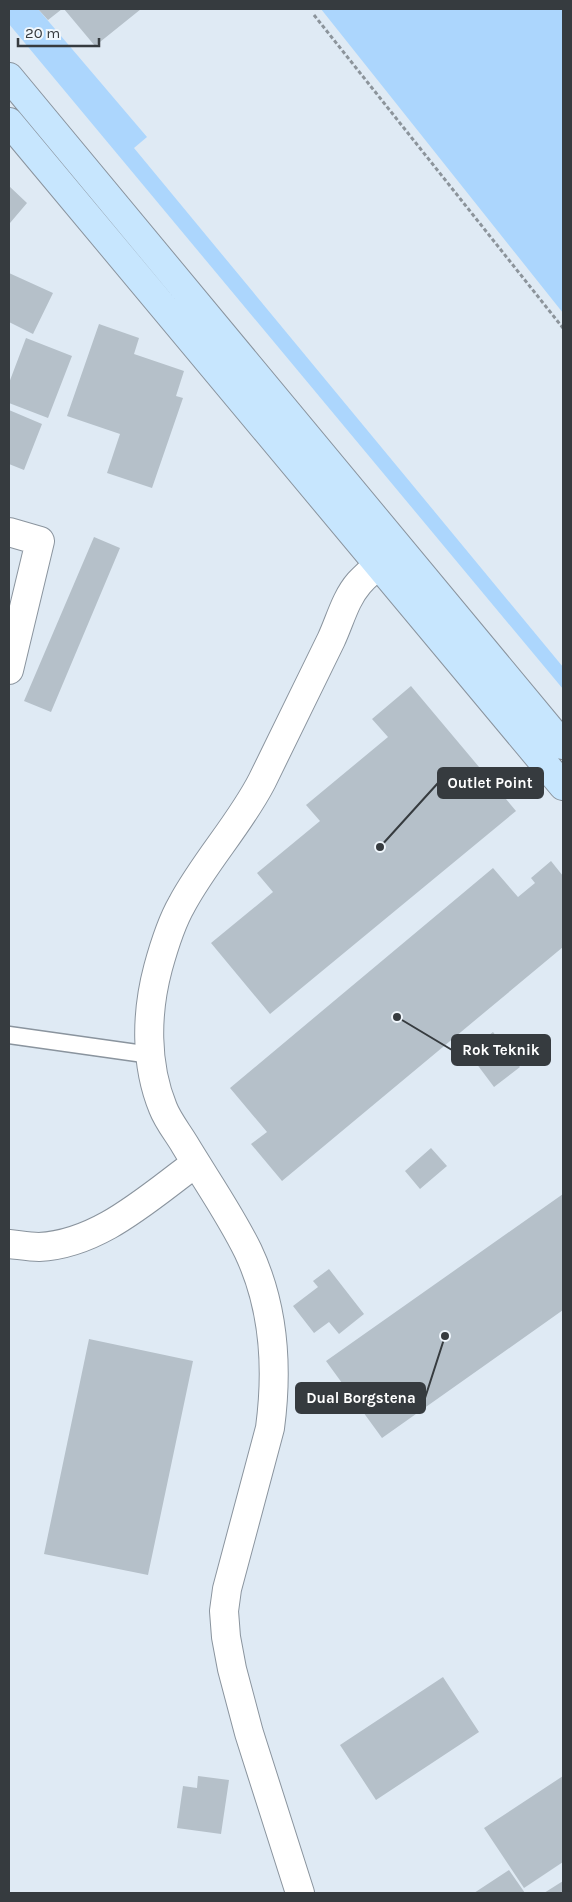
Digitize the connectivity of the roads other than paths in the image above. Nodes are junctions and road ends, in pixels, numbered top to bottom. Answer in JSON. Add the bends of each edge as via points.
{"nodes":[{"id":1,"x":9,"y":77,"type":"edge"},
{"id":2,"x":9,"y":122,"type":"edge"},
{"id":3,"x":9,"y":532,"type":"edge"},
{"id":4,"x":388,"y":556,"type":"junction"},
{"id":5,"x":9,"y":670,"type":"edge"},
{"id":6,"x":563,"y":746,"type":"edge"},
{"id":7,"x":563,"y":786,"type":"edge"},
{"id":8,"x":9,"y":1035,"type":"edge"},
{"id":9,"x":151,"y":1055,"type":"junction"},
{"id":10,"x":196,"y":1163,"type":"junction"},
{"id":11,"x":9,"y":1244,"type":"edge"},
{"id":12,"x":300,"y":1893,"type":"edge"}],
"edges":[{"from":1,"to":4,"type":"main road"},
{"from":2,"to":4,"type":"main road"},
{"from":3,"to":5,"type":"street","via":[[40,541]]},
{"from":4,"to":6,"type":"main road"},
{"from":4,"to":7,"type":"main road"},
{"from":4,"to":9,"type":"street","via":[[358,584],[348,600],[260,785],[182,904],[157,971],[149,1033]]},
{"from":8,"to":9,"type":"lane"},
{"from":9,"to":10,"type":"street","via":[[163,1109]]},
{"from":10,"to":11,"type":"street","via":[[113,1223],[87,1237],[38,1247]]},
{"from":10,"to":12,"type":"street","via":[[248,1252],[270,1320],[274,1374],[270,1428],[224,1611],[232,1669],[246,1724]]}]}
